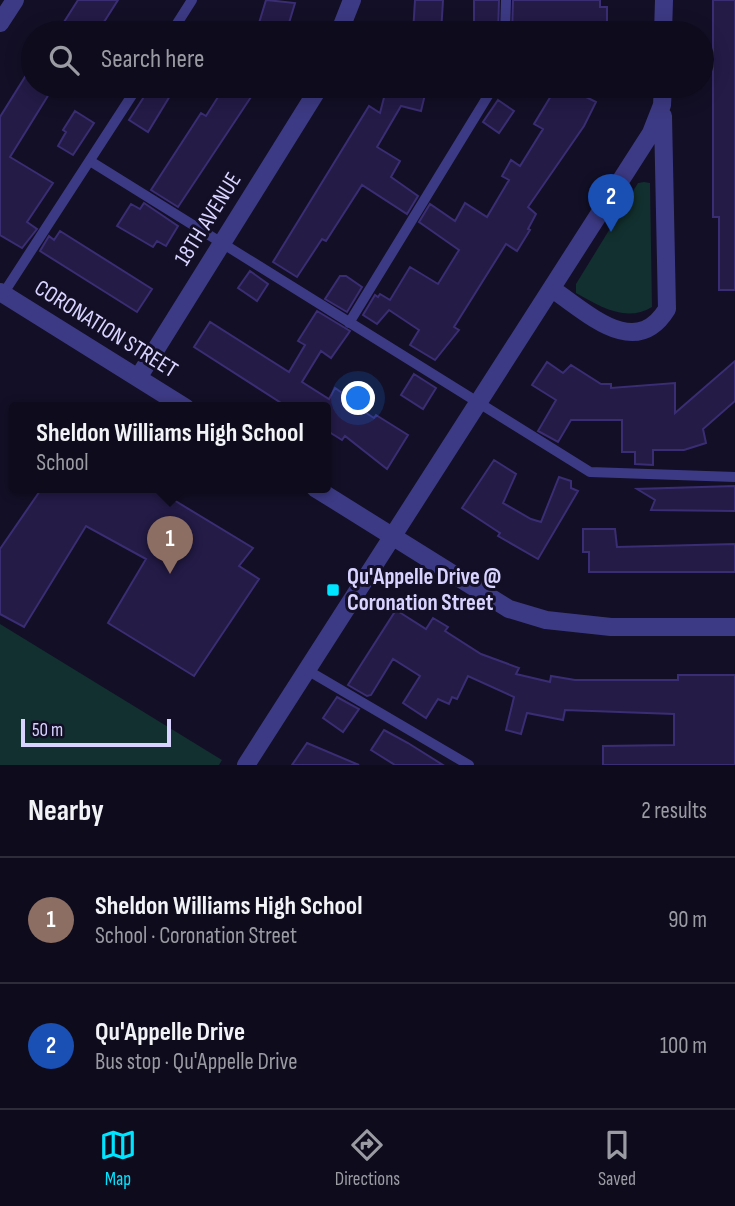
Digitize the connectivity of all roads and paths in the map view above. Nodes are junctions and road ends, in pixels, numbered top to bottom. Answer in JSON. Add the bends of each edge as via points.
{"nodes":[{"id":1,"x":15,"y":0,"type":"edge"},
{"id":2,"x":192,"y":0,"type":"edge"},
{"id":3,"x":352,"y":0,"type":"edge"},
{"id":4,"x":506,"y":0,"type":"edge"},
{"id":5,"x":664,"y":0,"type":"edge"},
{"id":6,"x":179,"y":21,"type":"edge"},
{"id":7,"x":344,"y":21,"type":"edge"},
{"id":8,"x":505,"y":21,"type":"edge"},
{"id":9,"x":663,"y":21,"type":"edge"},
{"id":10,"x":0,"y":23,"type":"edge"},
{"id":11,"x":130,"y":98,"type":"edge"},
{"id":12,"x":313,"y":98,"type":"edge"},
{"id":13,"x":487,"y":98,"type":"edge"},
{"id":14,"x":663,"y":98,"type":"edge"},
{"id":15,"x":663,"y":105,"type":"junction"},
{"id":16,"x":90,"y":162,"type":"junction"},
{"id":17,"x":222,"y":243,"type":"junction"},
{"id":18,"x":552,"y":289,"type":"junction"},
{"id":19,"x":2,"y":293,"type":"edge"},
{"id":20,"x":349,"y":323,"type":"junction"},
{"id":21,"x":138,"y":378,"type":"junction"},
{"id":22,"x":479,"y":401,"type":"junction"},
{"id":23,"x":176,"y":402,"type":"edge"},
{"id":24,"x":735,"y":477,"type":"edge"},
{"id":25,"x":323,"y":493,"type":"edge"},
{"id":26,"x":393,"y":537,"type":"junction"},
{"id":27,"x":735,"y":627,"type":"edge"},
{"id":28,"x":307,"y":670,"type":"junction"},
{"id":29,"x":246,"y":765,"type":"edge"},
{"id":30,"x":469,"y":765,"type":"edge"}],
"edges":[{"from":1,"to":10,"type":"street"},
{"from":2,"to":6,"type":"lane"},
{"from":3,"to":7,"type":"street"},
{"from":4,"to":8,"type":"lane"},
{"from":5,"to":9,"type":"street"},
{"from":11,"to":16,"type":"lane"},
{"from":12,"to":17,"type":"street","name":"18TH AVENUE"},
{"from":13,"to":20,"type":"lane"},
{"from":14,"to":15,"type":"street"},
{"from":15,"to":18,"type":"street","via":[[651,133]]},
{"from":15,"to":18,"type":"street","via":[[667,309],[656,326],[637,333],[618,332]]},
{"from":16,"to":17,"type":"lane"},
{"from":16,"to":19,"type":"lane"},
{"from":17,"to":20,"type":"lane"},
{"from":17,"to":21,"type":"street","name":"18TH AVENUE"},
{"from":18,"to":22,"type":"street"},
{"from":19,"to":21,"type":"street","name":"CORONATION STREET"},
{"from":20,"to":22,"type":"lane"},
{"from":21,"to":23,"type":"street","name":"CORONATION STREET"},
{"from":22,"to":24,"type":"lane","via":[[590,472]]},
{"from":22,"to":26,"type":"street"},
{"from":25,"to":26,"type":"street"},
{"from":26,"to":27,"type":"street","via":[[509,609],[546,620],[611,627]]},
{"from":26,"to":28,"type":"street"},
{"from":28,"to":29,"type":"street"},
{"from":28,"to":30,"type":"lane"}]}
